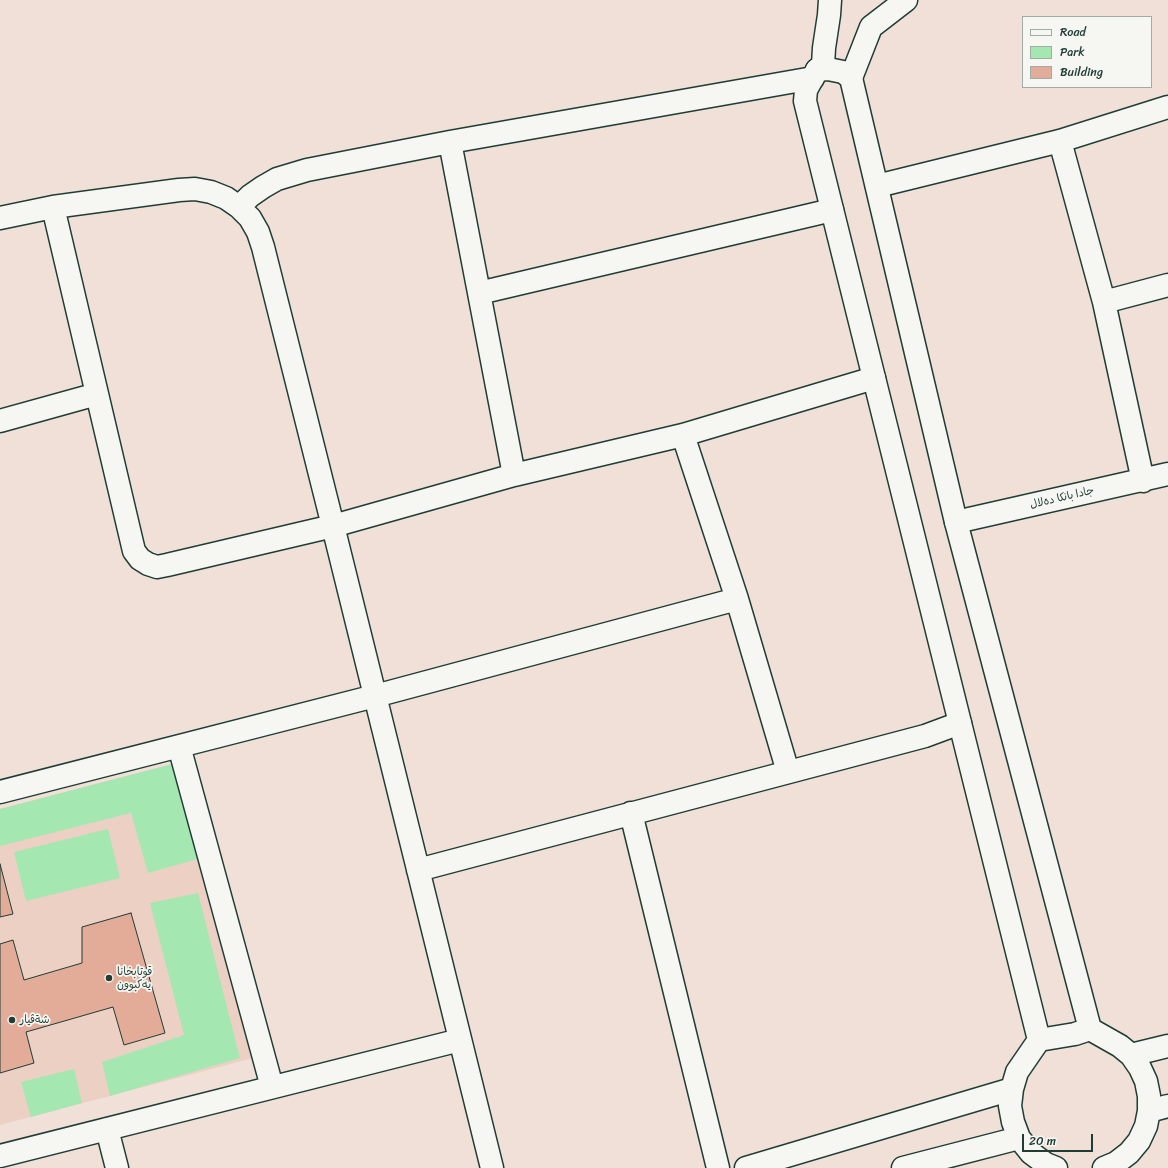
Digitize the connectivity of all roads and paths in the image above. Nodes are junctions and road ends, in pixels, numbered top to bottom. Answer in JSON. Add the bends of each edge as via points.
{"nodes":[{"id":1,"x":830,"y":0,"type":"edge"},
{"id":2,"x":906,"y":0,"type":"edge"},
{"id":3,"x":815,"y":74,"type":"junction"},
{"id":4,"x":852,"y":78,"type":"junction"},
{"id":5,"x":1168,"y":107,"type":"edge"},
{"id":6,"x":1060,"y":141,"type":"junction"},
{"id":7,"x":450,"y":142,"type":"junction"},
{"id":8,"x":877,"y":186,"type":"junction"},
{"id":9,"x":239,"y":206,"type":"junction"},
{"id":10,"x":53,"y":207,"type":"junction"},
{"id":11,"x":832,"y":210,"type":"junction"},
{"id":12,"x":0,"y":218,"type":"edge"},
{"id":13,"x":1168,"y":286,"type":"edge"},
{"id":14,"x":479,"y":293,"type":"junction"},
{"id":15,"x":1104,"y":302,"type":"junction"},
{"id":16,"x":874,"y":378,"type":"junction"},
{"id":17,"x":97,"y":394,"type":"junction"},
{"id":18,"x":0,"y":421,"type":"edge"},
{"id":19,"x":683,"y":435,"type":"junction"},
{"id":20,"x":1168,"y":474,"type":"edge"},
{"id":21,"x":514,"y":475,"type":"junction"},
{"id":22,"x":1143,"y":480,"type":"junction"},
{"id":23,"x":956,"y":522,"type":"junction"},
{"id":24,"x":333,"y":526,"type":"junction"},
{"id":25,"x":737,"y":599,"type":"junction"},
{"id":26,"x":375,"y":696,"type":"junction"},
{"id":27,"x":960,"y":723,"type":"junction"},
{"id":28,"x":179,"y":746,"type":"junction"},
{"id":29,"x":788,"y":772,"type":"junction"},
{"id":30,"x":0,"y":792,"type":"edge"},
{"id":31,"x":631,"y":813,"type":"junction"},
{"id":32,"x":418,"y":870,"type":"junction"},
{"id":33,"x":1090,"y":1029,"type":"junction"},
{"id":34,"x":460,"y":1040,"type":"junction"},
{"id":35,"x":1039,"y":1040,"type":"junction"},
{"id":36,"x":1168,"y":1046,"type":"edge"},
{"id":37,"x":1131,"y":1056,"type":"junction"},
{"id":38,"x":272,"y":1087,"type":"junction"},
{"id":39,"x":1012,"y":1089,"type":"junction"},
{"id":40,"x":1159,"y":1108,"type":"edge"},
{"id":41,"x":106,"y":1129,"type":"junction"},
{"id":42,"x":1019,"y":1138,"type":"junction"},
{"id":43,"x":0,"y":1156,"type":"edge"},
{"id":44,"x":1129,"y":1160,"type":"edge"},
{"id":45,"x":117,"y":1168,"type":"edge"},
{"id":46,"x":492,"y":1168,"type":"edge"},
{"id":47,"x":718,"y":1168,"type":"edge"},
{"id":48,"x":746,"y":1168,"type":"edge"},
{"id":49,"x":902,"y":1168,"type":"edge"},
{"id":50,"x":1056,"y":1168,"type":"edge"},
{"id":51,"x":1104,"y":1168,"type":"edge"}],
"edges":[{"from":1,"to":3,"type":"street","via":[[823,65]]},
{"from":2,"to":4,"type":"street","via":[[871,27]]},
{"from":3,"to":4,"type":"street","via":[[828,69],[843,72]]},
{"from":3,"to":7,"type":"street"},
{"from":3,"to":11,"type":"street","via":[[806,90],[805,101]]},
{"from":4,"to":8,"type":"street"},
{"from":5,"to":6,"type":"street"},
{"from":6,"to":8,"type":"street"},
{"from":6,"to":15,"type":"street"},
{"from":7,"to":9,"type":"street","via":[[292,174],[263,187]]},
{"from":7,"to":14,"type":"street"},
{"from":8,"to":23,"type":"street"},
{"from":9,"to":10,"type":"street","via":[[211,192],[195,189]]},
{"from":9,"to":24,"type":"street","via":[[250,218],[263,247]]},
{"from":10,"to":12,"type":"street"},
{"from":10,"to":17,"type":"street"},
{"from":11,"to":14,"type":"street"},
{"from":11,"to":16,"type":"street"},
{"from":13,"to":15,"type":"street"},
{"from":14,"to":21,"type":"street"},
{"from":15,"to":22,"type":"street"},
{"from":16,"to":19,"type":"street"},
{"from":16,"to":27,"type":"street"},
{"from":17,"to":18,"type":"street"},
{"from":17,"to":24,"type":"street","via":[[134,551],[148,564],[167,565]]},
{"from":19,"to":21,"type":"street"},
{"from":19,"to":25,"type":"street"},
{"from":20,"to":22,"type":"street","name":"جادا بانكا ده‌لال"},
{"from":21,"to":24,"type":"street"},
{"from":22,"to":23,"type":"street","name":"جادا بانكا ده‌لال"},
{"from":23,"to":33,"type":"street"},
{"from":24,"to":26,"type":"street"},
{"from":25,"to":26,"type":"street"},
{"from":25,"to":29,"type":"street"},
{"from":26,"to":28,"type":"street"},
{"from":26,"to":32,"type":"street"},
{"from":27,"to":29,"type":"street","via":[[925,736]]},
{"from":27,"to":35,"type":"street"},
{"from":28,"to":30,"type":"street"},
{"from":28,"to":38,"type":"street"},
{"from":29,"to":31,"type":"street"},
{"from":31,"to":32,"type":"street"},
{"from":31,"to":47,"type":"street"},
{"from":32,"to":34,"type":"street"},
{"from":33,"to":35,"type":"street"},
{"from":33,"to":37,"type":"street","via":[[1120,1046]]},
{"from":34,"to":38,"type":"street"},
{"from":34,"to":46,"type":"street"},
{"from":35,"to":39,"type":"street","via":[[1018,1072]]},
{"from":36,"to":37,"type":"street"},
{"from":37,"to":40,"type":"street","via":[[1146,1081],[1149,1096]]},
{"from":38,"to":41,"type":"street"},
{"from":39,"to":42,"type":"street","via":[[1012,1122]]},
{"from":39,"to":48,"type":"street"},
{"from":40,"to":44,"type":"street","via":[[1146,1126]]},
{"from":41,"to":43,"type":"street"},
{"from":41,"to":45,"type":"street"},
{"from":42,"to":49,"type":"street"},
{"from":42,"to":50,"type":"street","via":[[1031,1153]]},
{"from":44,"to":51,"type":"street"}]}
